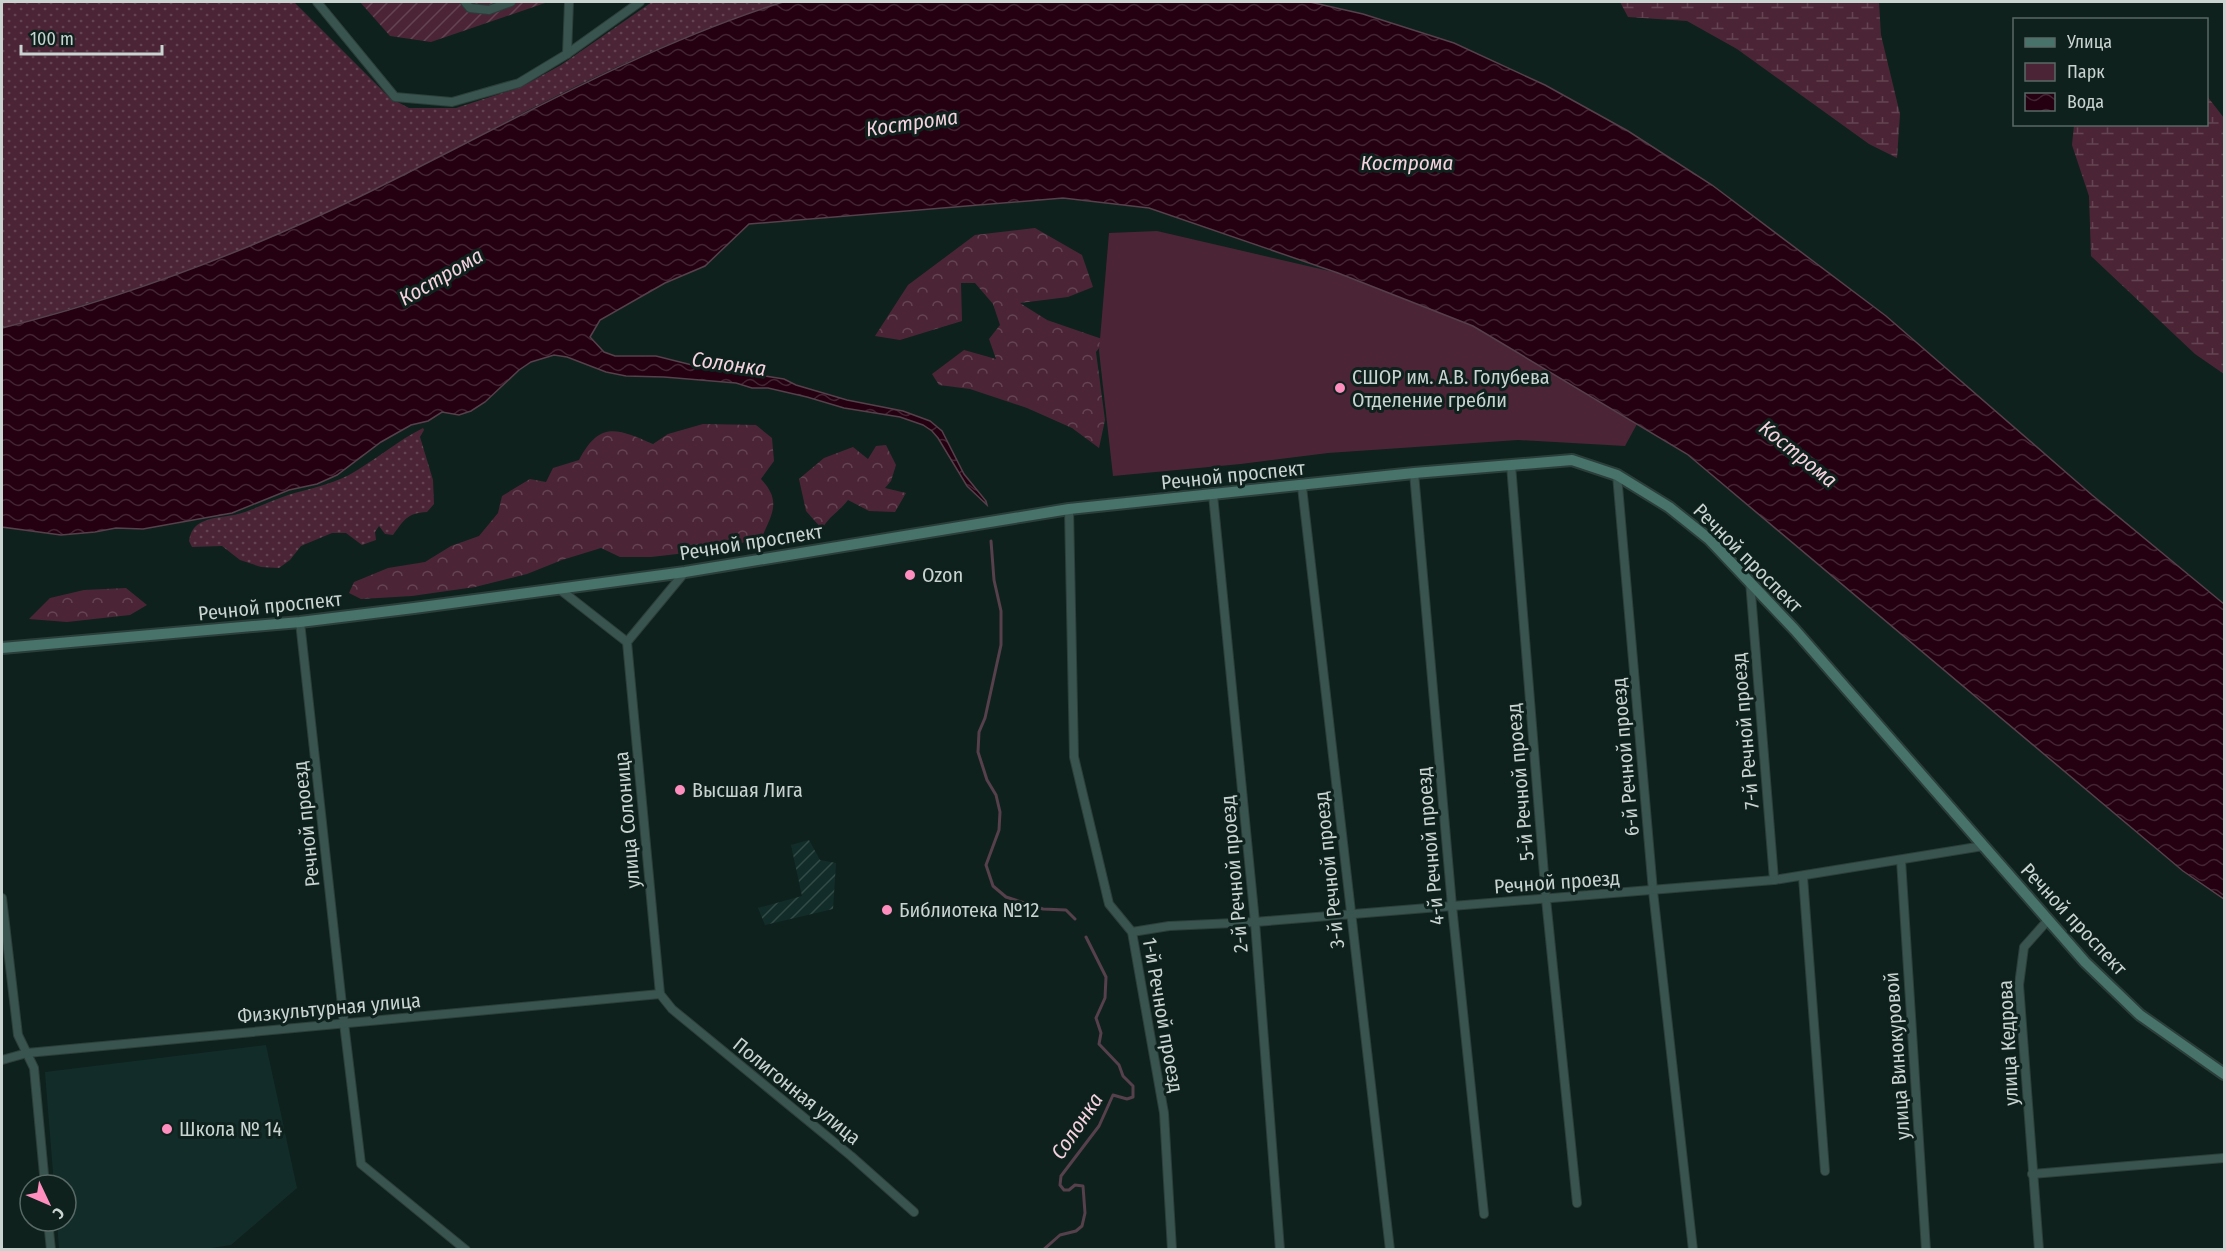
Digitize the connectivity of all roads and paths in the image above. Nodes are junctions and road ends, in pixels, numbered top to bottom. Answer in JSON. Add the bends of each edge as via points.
{"nodes":[{"id":1,"x":317,"y":2,"type":"edge"},
{"id":2,"x":465,"y":2,"type":"edge"},
{"id":3,"x":511,"y":2,"type":"edge"},
{"id":4,"x":569,"y":2,"type":"edge"},
{"id":5,"x":640,"y":2,"type":"edge"},
{"id":6,"x":567,"y":54,"type":"junction"},
{"id":7,"x":1511,"y":465,"type":"junction"},
{"id":8,"x":1414,"y":473,"type":"junction"},
{"id":9,"x":1617,"y":476,"type":"junction"},
{"id":10,"x":1302,"y":487,"type":"junction"},
{"id":11,"x":1213,"y":495,"type":"junction"},
{"id":12,"x":1069,"y":509,"type":"junction"},
{"id":13,"x":685,"y":572,"type":"junction"},
{"id":14,"x":1750,"y":580,"type":"junction"},
{"id":15,"x":558,"y":588,"type":"junction"},
{"id":16,"x":300,"y":622,"type":"junction"},
{"id":17,"x":627,"y":642,"type":"junction"},
{"id":18,"x":2,"y":648,"type":"edge"},
{"id":19,"x":1983,"y":846,"type":"junction"},
{"id":20,"x":1901,"y":860,"type":"junction"},
{"id":21,"x":1803,"y":876,"type":"junction"},
{"id":22,"x":1774,"y":880,"type":"junction"},
{"id":23,"x":1653,"y":891,"type":"junction"},
{"id":24,"x":2,"y":898,"type":"edge"},
{"id":25,"x":1546,"y":899,"type":"junction"},
{"id":26,"x":1452,"y":906,"type":"junction"},
{"id":27,"x":1351,"y":914,"type":"junction"},
{"id":28,"x":2048,"y":920,"type":"junction"},
{"id":29,"x":1255,"y":922,"type":"junction"},
{"id":30,"x":1132,"y":932,"type":"junction"},
{"id":31,"x":660,"y":994,"type":"junction"},
{"id":32,"x":344,"y":1023,"type":"junction"},
{"id":33,"x":27,"y":1053,"type":"junction"},
{"id":34,"x":2,"y":1060,"type":"edge"},
{"id":35,"x":2224,"y":1074,"type":"edge"},
{"id":36,"x":2224,"y":1158,"type":"edge"},
{"id":37,"x":1825,"y":1171,"type":"dead end"},
{"id":38,"x":44,"y":1173,"type":"edge"},
{"id":39,"x":2032,"y":1174,"type":"junction"},
{"id":40,"x":1577,"y":1203,"type":"dead end"},
{"id":41,"x":914,"y":1212,"type":"dead end"},
{"id":42,"x":1484,"y":1214,"type":"dead end"},
{"id":43,"x":49,"y":1233,"type":"edge"},
{"id":44,"x":51,"y":1250,"type":"edge"},
{"id":45,"x":466,"y":1250,"type":"edge"},
{"id":46,"x":1172,"y":1250,"type":"edge"},
{"id":47,"x":1280,"y":1250,"type":"edge"},
{"id":48,"x":1390,"y":1250,"type":"edge"},
{"id":49,"x":1693,"y":1250,"type":"edge"},
{"id":50,"x":1926,"y":1250,"type":"edge"},
{"id":51,"x":2039,"y":1250,"type":"edge"}],
"edges":[{"from":1,"to":6,"type":"street","via":[[395,98],[452,102],[519,83]]},
{"from":2,"to":3,"type":"street","via":[[470,8],[489,10]]},
{"from":4,"to":6,"type":"street"},
{"from":5,"to":6,"type":"street"},
{"from":7,"to":8,"type":"street","name":"Речной проспект"},
{"from":7,"to":9,"type":"street","name":"Речной проспект","via":[[1572,460]]},
{"from":7,"to":25,"type":"street","name":"5-й Речной проезд"},
{"from":8,"to":10,"type":"street","name":"Речной проспект"},
{"from":8,"to":26,"type":"street","name":"4-й Речной проезд"},
{"from":9,"to":14,"type":"street","name":"Речной проспект","via":[[1669,507],[1709,539]]},
{"from":9,"to":23,"type":"street","name":"6-й Речной проезд"},
{"from":10,"to":11,"type":"street","name":"Речной проспект"},
{"from":10,"to":27,"type":"street","name":"3-й Речной проезд"},
{"from":11,"to":12,"type":"street","name":"Речной проспект"},
{"from":11,"to":29,"type":"street","name":"2-й Речной проезд"},
{"from":12,"to":13,"type":"street","name":"Речной проспект"},
{"from":12,"to":30,"type":"street","name":"1-й Речной проезд","via":[[1074,757],[1109,904]]},
{"from":13,"to":15,"type":"street","name":"Речной проспект"},
{"from":13,"to":17,"type":"street"},
{"from":14,"to":19,"type":"street","name":"Речной проспект"},
{"from":14,"to":22,"type":"street","name":"7-й Речной проезд"},
{"from":15,"to":16,"type":"street","name":"Речной проспект"},
{"from":15,"to":17,"type":"street"},
{"from":16,"to":18,"type":"street","name":"Речной проспект"},
{"from":16,"to":32,"type":"street","name":"Речной проезд"},
{"from":17,"to":31,"type":"street","name":"улица Солоница"},
{"from":19,"to":20,"type":"street","name":"Речной проезд"},
{"from":19,"to":28,"type":"street","name":"Речной проспект"},
{"from":20,"to":21,"type":"street","name":"Речной проезд"},
{"from":20,"to":50,"type":"street","name":"улица Винокуровой"},
{"from":21,"to":22,"type":"street","name":"Речной проезд"},
{"from":21,"to":37,"type":"street"},
{"from":22,"to":23,"type":"street","name":"Речной проезд"},
{"from":23,"to":25,"type":"street","name":"Речной проезд"},
{"from":23,"to":49,"type":"street","name":"6-й Речной проезд"},
{"from":24,"to":33,"type":"street","via":[[18,1035]]},
{"from":25,"to":26,"type":"street","name":"Речной проезд"},
{"from":25,"to":40,"type":"street","name":"5-й Речной проезд"},
{"from":26,"to":27,"type":"street","name":"Речной проезд"},
{"from":26,"to":42,"type":"street","name":"4-й Речной проезд"},
{"from":27,"to":29,"type":"street","name":"Речной проезд"},
{"from":27,"to":48,"type":"street","name":"3-й Речной проезд"},
{"from":28,"to":35,"type":"street","name":"Речной проспект","via":[[2140,1015]]},
{"from":28,"to":39,"type":"street","name":"улица Кедрова","via":[[2024,947],[2019,985]]},
{"from":29,"to":30,"type":"street","name":"Речной проезд"},
{"from":29,"to":47,"type":"street","name":"2-й Речной проезд"},
{"from":30,"to":46,"type":"street","name":"1-й Речной проезд","via":[[1164,1113]]},
{"from":31,"to":32,"type":"street","name":"Физкультурная улица"},
{"from":31,"to":41,"type":"street","name":"Полигонная улица","via":[[672,1009]]},
{"from":32,"to":33,"type":"street","name":"Физкультурная улица"},
{"from":32,"to":45,"type":"street","name":"Речной проезд","via":[[362,1164]]},
{"from":33,"to":34,"type":"street","name":"Физкультурная улица"},
{"from":33,"to":38,"type":"street","via":[[34,1068]]},
{"from":36,"to":39,"type":"street"},
{"from":39,"to":51,"type":"street","name":"улица Кедрова"},
{"from":43,"to":44,"type":"street"}]}
